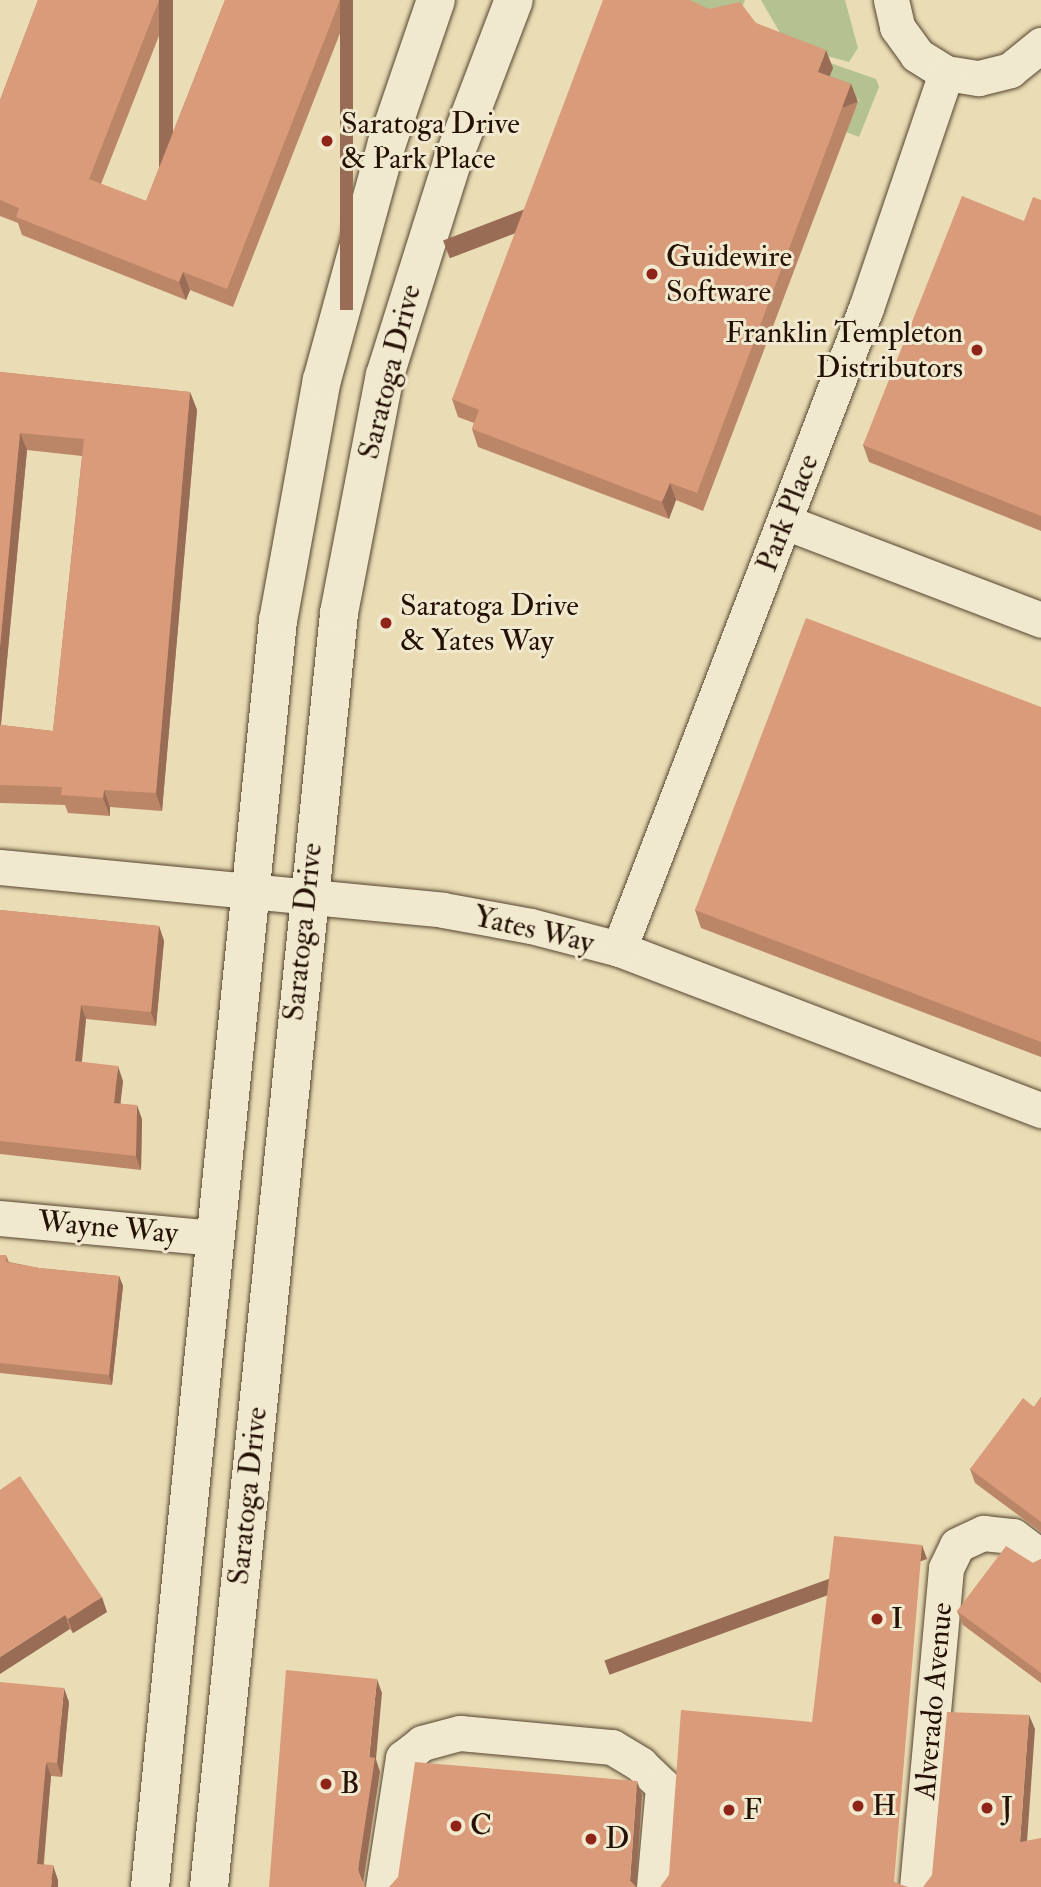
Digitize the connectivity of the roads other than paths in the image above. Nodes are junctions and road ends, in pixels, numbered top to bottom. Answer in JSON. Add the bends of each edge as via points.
{"nodes":[{"id":1,"x":436,"y":0,"type":"edge"},
{"id":2,"x":514,"y":0,"type":"edge"},
{"id":3,"x":891,"y":0,"type":"edge"},
{"id":4,"x":1041,"y":45,"type":"edge"},
{"id":5,"x":947,"y":73,"type":"junction"},
{"id":6,"x":785,"y":522,"type":"junction"},
{"id":7,"x":1041,"y":620,"type":"edge"},
{"id":8,"x":0,"y":867,"type":"edge"},
{"id":9,"x":248,"y":889,"type":"junction"},
{"id":10,"x":307,"y":895,"type":"junction"},
{"id":11,"x":619,"y":949,"type":"junction"},
{"id":12,"x":1041,"y":1110,"type":"edge"},
{"id":13,"x":0,"y":1218,"type":"edge"},
{"id":14,"x":215,"y":1238,"type":"junction"},
{"id":15,"x":1041,"y":1557,"type":"edge"},
{"id":16,"x":150,"y":1887,"type":"edge"},
{"id":17,"x":209,"y":1887,"type":"edge"},
{"id":18,"x":383,"y":1887,"type":"edge"},
{"id":19,"x":654,"y":1887,"type":"edge"},
{"id":20,"x":917,"y":1887,"type":"edge"}],
"edges":[{"from":1,"to":9,"type":"main road","name":"Saratoga Drive","via":[[387,144],[322,380],[278,621]]},
{"from":2,"to":10,"type":"main road","name":"Saratoga Drive","via":[[452,162],[385,374],[339,613]]},
{"from":3,"to":5,"type":"street","via":[[897,27],[917,55]]},
{"from":4,"to":5,"type":"street","via":[[1010,70],[979,78]]},
{"from":5,"to":6,"type":"street","name":"Park Place"},
{"from":6,"to":7,"type":"street"},
{"from":6,"to":11,"type":"street","name":"Park Place"},
{"from":8,"to":9,"type":"street","name":"Yates Way"},
{"from":9,"to":10,"type":"street","name":"Yates Way"},
{"from":9,"to":14,"type":"main road","name":"Saratoga Drive"},
{"from":10,"to":11,"type":"street","name":"Yates Way","via":[[443,910]]},
{"from":10,"to":17,"type":"main road","name":"Saratoga Drive"},
{"from":11,"to":12,"type":"street","name":"Yates Way"},
{"from":13,"to":14,"type":"street","name":"Wayne Way"},
{"from":14,"to":16,"type":"main road","name":"Saratoga Drive"},
{"from":15,"to":20,"type":"street","name":"Alverado Avenue","via":[[1013,1536],[983,1533],[957,1545],[946,1568]]},
{"from":18,"to":19,"type":"street","via":[[402,1758],[422,1743],[460,1733],[612,1747],[663,1786]]}]}
